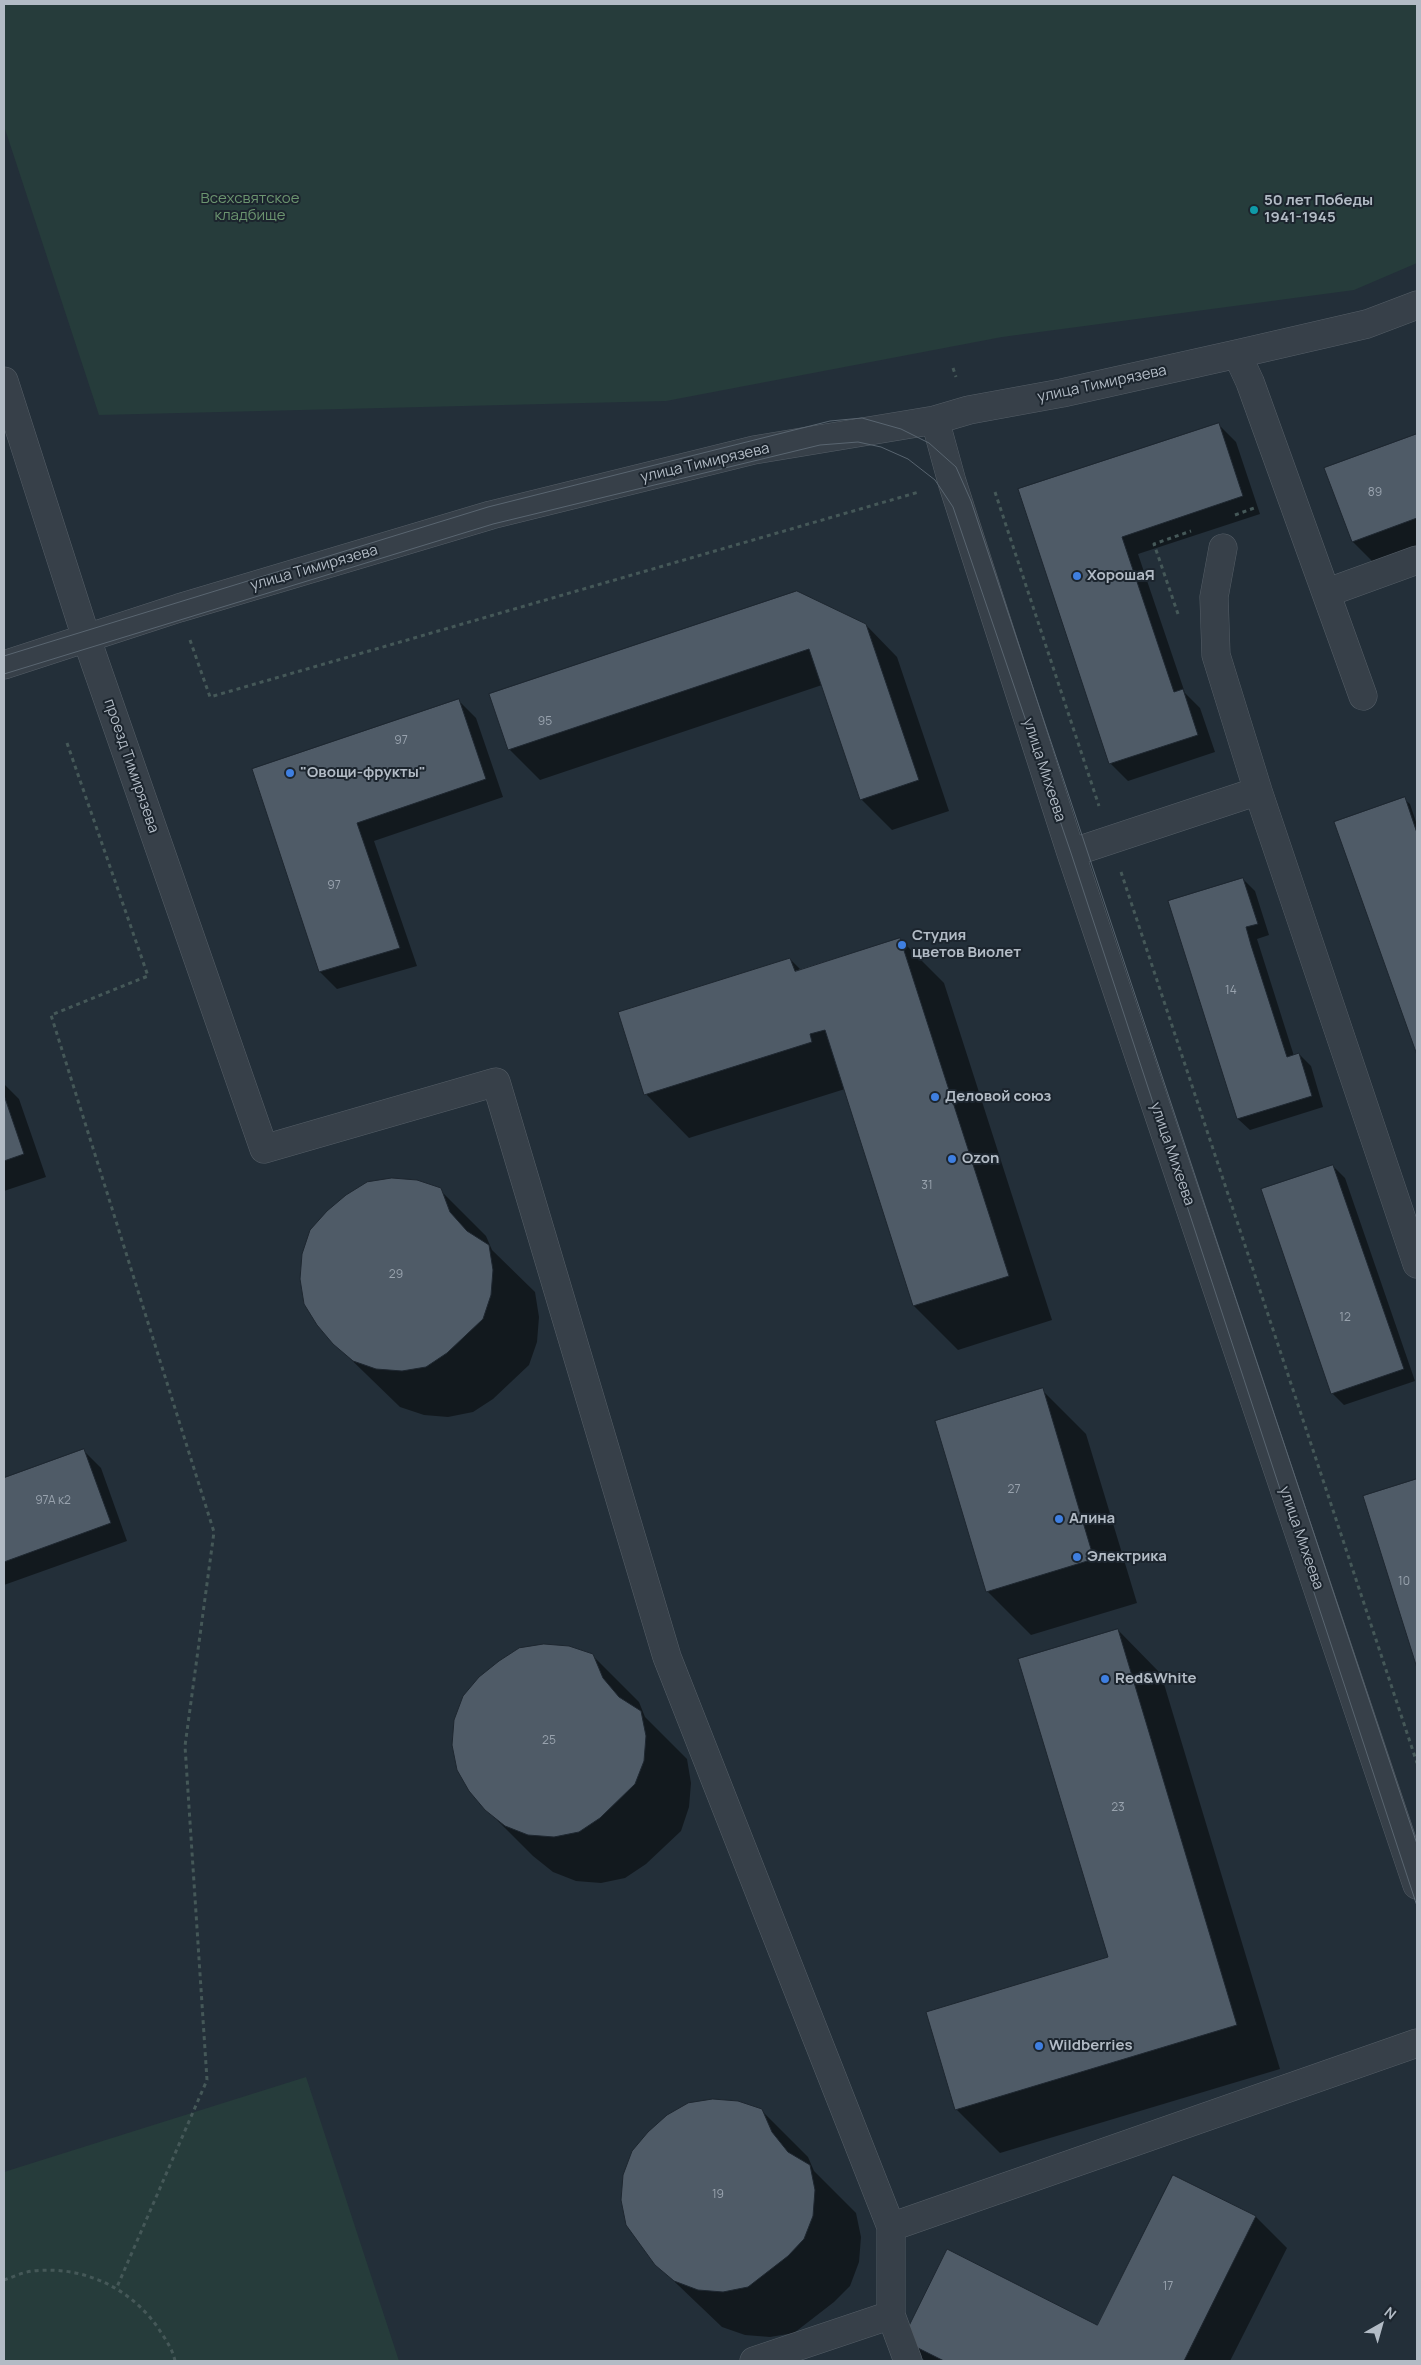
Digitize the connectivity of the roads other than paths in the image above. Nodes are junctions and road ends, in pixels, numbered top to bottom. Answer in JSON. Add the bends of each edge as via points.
{"nodes":[{"id":1,"x":1417,"y":305,"type":"edge"},
{"id":2,"x":1237,"y":354,"type":"junction"},
{"id":3,"x":4,"y":381,"type":"edge"},
{"id":4,"x":935,"y":420,"type":"junction"},
{"id":5,"x":1223,"y":548,"type":"dead end"},
{"id":6,"x":1417,"y":560,"type":"edge"},
{"id":7,"x":1326,"y":593,"type":"junction"},
{"id":8,"x":87,"y":638,"type":"junction"},
{"id":9,"x":4,"y":665,"type":"edge"},
{"id":10,"x":1364,"y":696,"type":"dead end"},
{"id":11,"x":1258,"y":791,"type":"junction"},
{"id":12,"x":1071,"y":853,"type":"junction"},
{"id":13,"x":1417,"y":1264,"type":"edge"},
{"id":14,"x":1417,"y":1884,"type":"edge"},
{"id":15,"x":1417,"y":2044,"type":"edge"},
{"id":16,"x":891,"y":2227,"type":"junction"},
{"id":17,"x":891,"y":2315,"type":"junction"},
{"id":18,"x":754,"y":2361,"type":"edge"},
{"id":19,"x":908,"y":2361,"type":"edge"}],
"edges":[{"from":1,"to":2,"type":"street","name":"улица Тимирязева","via":[[1366,324]]},
{"from":2,"to":4,"type":"street","name":"улица Тимирязева","via":[[969,410]]},
{"from":2,"to":7,"type":"street"},
{"from":3,"to":8,"type":"street","name":"проезд Тимирязева"},
{"from":4,"to":8,"type":"street","name":"улица Тимирязева","via":[[764,448],[491,515]]},
{"from":4,"to":12,"type":"street","name":"улица Михеева"},
{"from":5,"to":11,"type":"street","via":[[1214,597],[1216,655]]},
{"from":6,"to":7,"type":"street"},
{"from":7,"to":10,"type":"street"},
{"from":8,"to":9,"type":"street","name":"улица Тимирязева"},
{"from":8,"to":16,"type":"street","name":"проезд Тимирязева","via":[[264,1149],[496,1082],[667,1657]]},
{"from":11,"to":12,"type":"street"},
{"from":11,"to":13,"type":"street"},
{"from":12,"to":14,"type":"street","name":"улица Михеева"},
{"from":15,"to":16,"type":"street"},
{"from":16,"to":17,"type":"street"},
{"from":17,"to":18,"type":"street"},
{"from":17,"to":19,"type":"street"}]}
